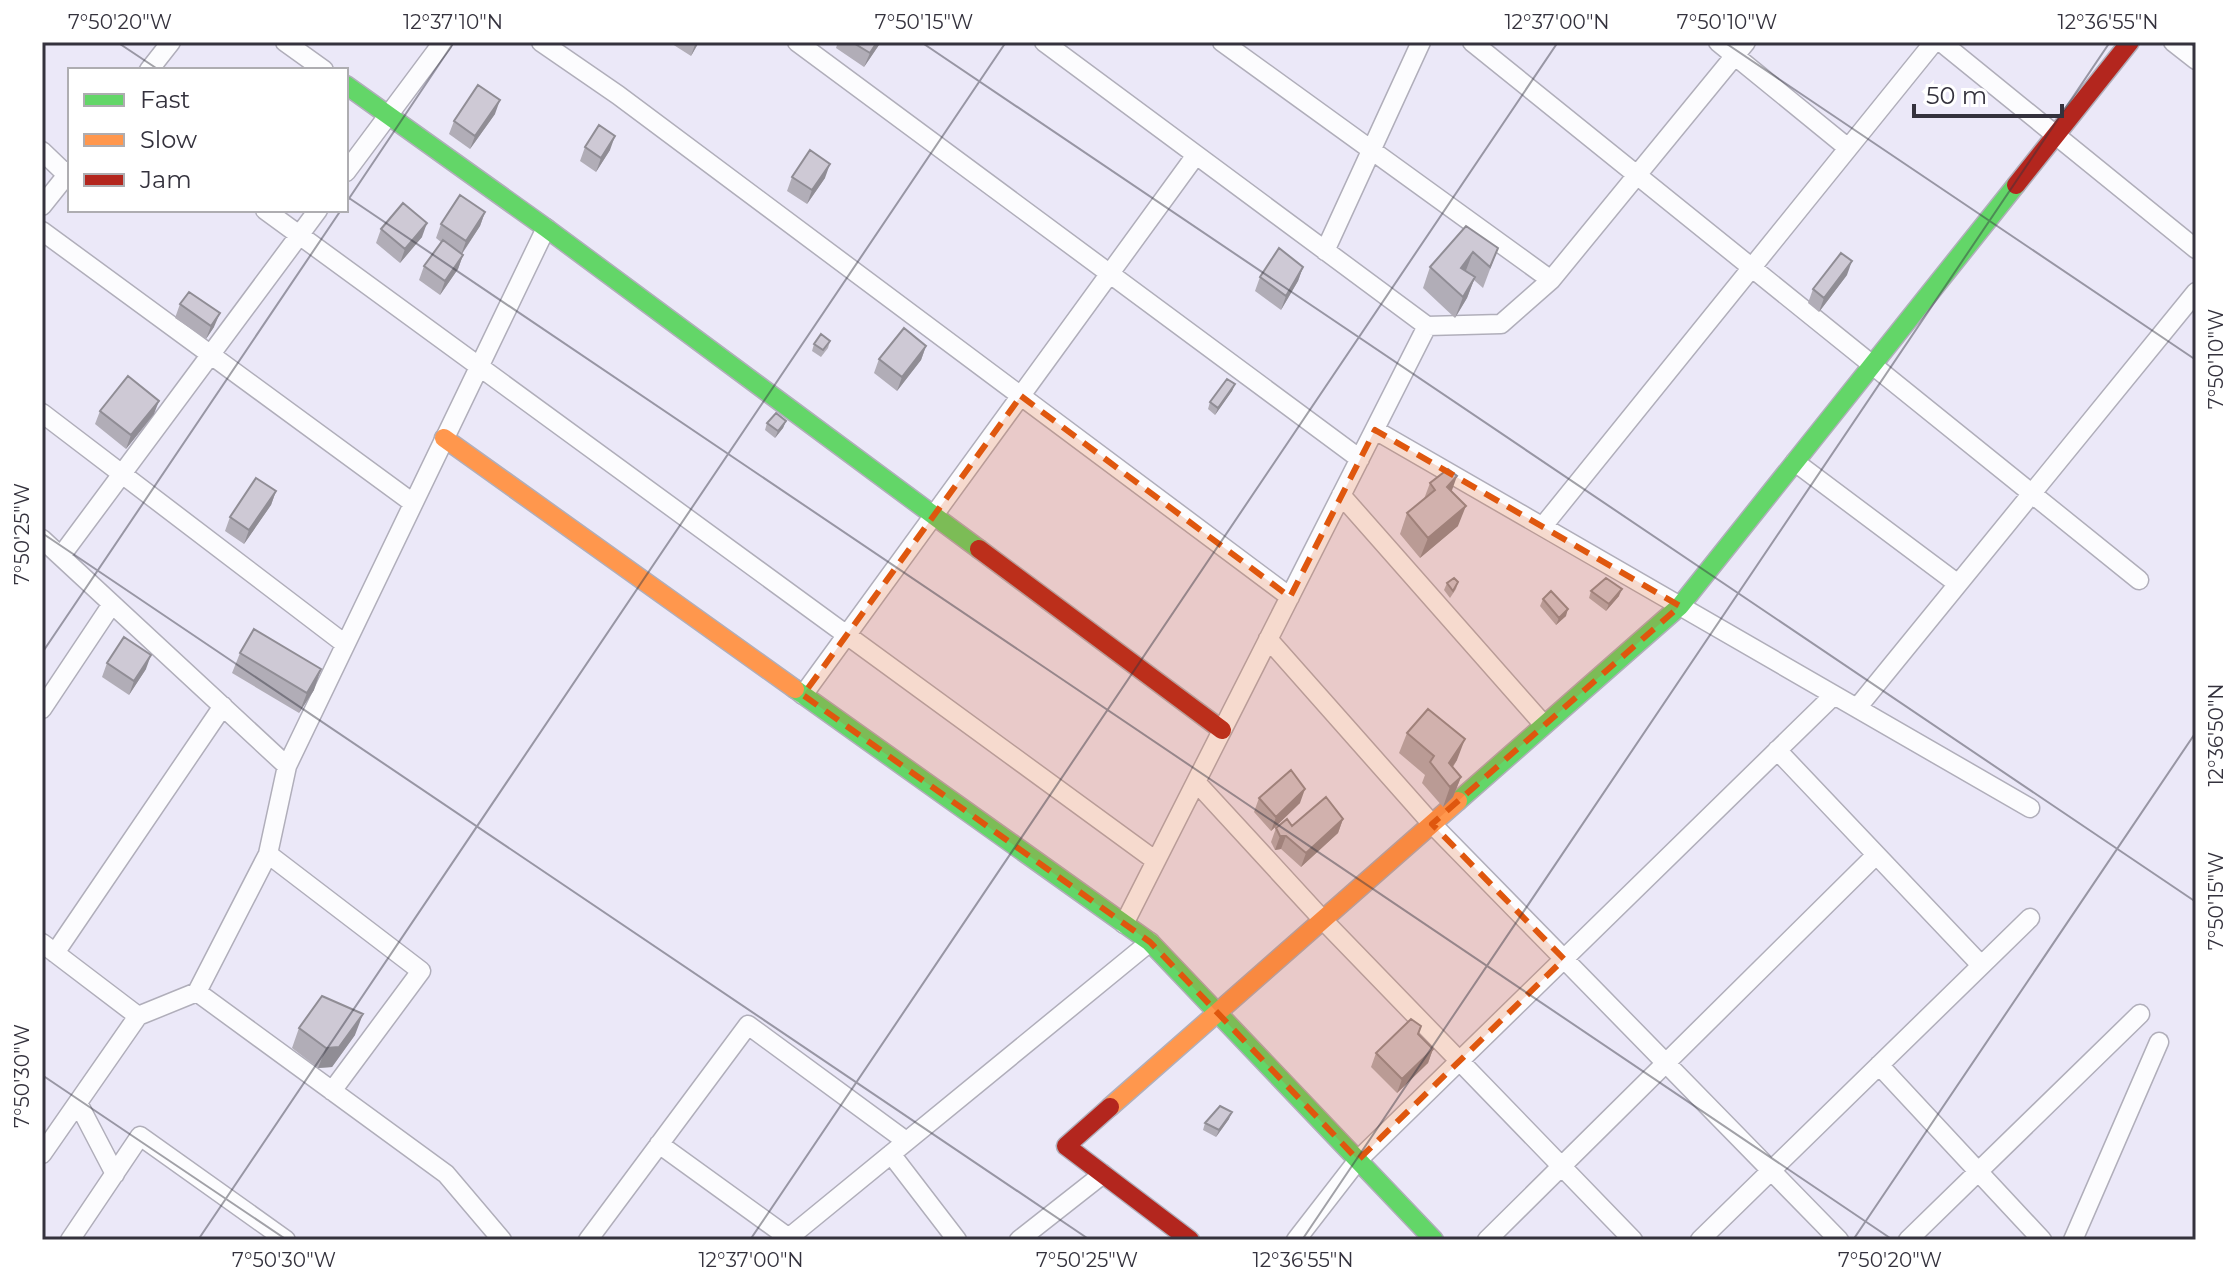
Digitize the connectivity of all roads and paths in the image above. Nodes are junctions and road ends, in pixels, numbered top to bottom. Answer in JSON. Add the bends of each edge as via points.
{"nodes":[{"id":1,"x":171,"y":42,"type":"edge"},
{"id":2,"x":285,"y":42,"type":"edge"},
{"id":3,"x":443,"y":42,"type":"edge"},
{"id":4,"x":541,"y":42,"type":"edge"},
{"id":5,"x":797,"y":42,"type":"edge"},
{"id":6,"x":1044,"y":42,"type":"edge"},
{"id":7,"x":1222,"y":42,"type":"edge"},
{"id":8,"x":1421,"y":42,"type":"edge"},
{"id":9,"x":1472,"y":42,"type":"edge"},
{"id":10,"x":1718,"y":42,"type":"edge"},
{"id":11,"x":1934,"y":42,"type":"edge"},
{"id":12,"x":1941,"y":42,"type":"edge"},
{"id":13,"x":2130,"y":42,"type":"edge"},
{"id":14,"x":2173,"y":42,"type":"edge"},
{"id":15,"x":1740,"y":49,"type":"edge"},
{"id":16,"x":2196,"y":60,"type":"edge"},
{"id":17,"x":151,"y":68,"type":"edge"},
{"id":18,"x":321,"y":68,"type":"edge"},
{"id":19,"x":348,"y":86,"type":"edge"},
{"id":20,"x":388,"y":115,"type":"junction"},
{"id":21,"x":2056,"y":135,"type":"junction"},
{"id":22,"x":1848,"y":148,"type":"junction"},
{"id":23,"x":1372,"y":150,"type":"junction"},
{"id":24,"x":42,"y":151,"type":"edge"},
{"id":25,"x":1196,"y":155,"type":"junction"},
{"id":26,"x":348,"y":169,"type":"edge"},
{"id":27,"x":68,"y":173,"type":"edge"},
{"id":28,"x":1637,"y":175,"type":"junction"},
{"id":29,"x":42,"y":206,"type":"edge"},
{"id":30,"x":268,"y":212,"type":"edge"},
{"id":31,"x":316,"y":212,"type":"edge"},
{"id":32,"x":546,"y":228,"type":"junction"},
{"id":33,"x":42,"y":231,"type":"edge"},
{"id":34,"x":299,"y":235,"type":"junction"},
{"id":35,"x":2196,"y":249,"type":"edge"},
{"id":36,"x":1325,"y":251,"type":"junction"},
{"id":37,"x":1752,"y":268,"type":"junction"},
{"id":38,"x":1110,"y":274,"type":"junction"},
{"id":39,"x":1551,"y":280,"type":"junction"},
{"id":40,"x":2196,"y":292,"type":"edge"},
{"id":41,"x":1427,"y":326,"type":"junction"},
{"id":42,"x":210,"y":355,"type":"junction"},
{"id":43,"x":1872,"y":365,"type":"junction"},
{"id":44,"x":478,"y":368,"type":"junction"},
{"id":45,"x":1021,"y":396,"type":"junction"},
{"id":46,"x":42,"y":413,"type":"edge"},
{"id":47,"x":1375,"y":430,"type":"junction"},
{"id":48,"x":444,"y":438,"type":"junction"},
{"id":49,"x":1360,"y":459,"type":"junction"},
{"id":50,"x":1795,"y":462,"type":"junction"},
{"id":51,"x":122,"y":474,"type":"junction"},
{"id":52,"x":2031,"y":494,"type":"junction"},
{"id":53,"x":1341,"y":495,"type":"junction"},
{"id":54,"x":413,"y":503,"type":"junction"},
{"id":55,"x":934,"y":516,"type":"junction"},
{"id":56,"x":1543,"y":526,"type":"junction"},
{"id":57,"x":42,"y":539,"type":"edge"},
{"id":58,"x":61,"y":556,"type":"junction"},
{"id":59,"x":2139,"y":580,"type":"dead end"},
{"id":60,"x":1958,"y":584,"type":"junction"},
{"id":61,"x":1290,"y":597,"type":"junction"},
{"id":62,"x":112,"y":604,"type":"junction"},
{"id":63,"x":1680,"y":606,"type":"junction"},
{"id":64,"x":846,"y":636,"type":"junction"},
{"id":65,"x":1268,"y":639,"type":"junction"},
{"id":66,"x":345,"y":644,"type":"junction"},
{"id":67,"x":803,"y":695,"type":"junction"},
{"id":68,"x":1834,"y":695,"type":"junction"},
{"id":69,"x":223,"y":706,"type":"junction"},
{"id":70,"x":1857,"y":708,"type":"junction"},
{"id":71,"x":42,"y":709,"type":"edge"},
{"id":72,"x":1544,"y":725,"type":"junction"},
{"id":73,"x":1222,"y":730,"type":"junction"},
{"id":74,"x":1777,"y":750,"type":"junction"},
{"id":75,"x":287,"y":766,"type":"junction"},
{"id":76,"x":1196,"y":782,"type":"junction"},
{"id":77,"x":2030,"y":808,"type":"dead end"},
{"id":78,"x":1432,"y":824,"type":"junction"},
{"id":79,"x":268,"y":854,"type":"junction"},
{"id":80,"x":1876,"y":855,"type":"junction"},
{"id":81,"x":1156,"y":861,"type":"junction"},
{"id":82,"x":2030,"y":918,"type":"dead end"},
{"id":83,"x":1323,"y":920,"type":"junction"},
{"id":84,"x":1124,"y":924,"type":"junction"},
{"id":85,"x":1150,"y":942,"type":"junction"},
{"id":86,"x":49,"y":948,"type":"edge"},
{"id":87,"x":1564,"y":959,"type":"junction"},
{"id":88,"x":1981,"y":965,"type":"junction"},
{"id":89,"x":197,"y":992,"type":"junction"},
{"id":90,"x":1217,"y":1013,"type":"junction"},
{"id":91,"x":2140,"y":1014,"type":"dead end"},
{"id":92,"x":138,"y":1016,"type":"junction"},
{"id":93,"x":2159,"y":1042,"type":"dead end"},
{"id":94,"x":1460,"y":1061,"type":"junction"},
{"id":95,"x":1666,"y":1063,"type":"junction"},
{"id":96,"x":1879,"y":1065,"type":"junction"},
{"id":97,"x":332,"y":1091,"type":"junction"},
{"id":98,"x":78,"y":1103,"type":"junction"},
{"id":99,"x":906,"y":1141,"type":"junction"},
{"id":100,"x":659,"y":1144,"type":"junction"},
{"id":101,"x":42,"y":1154,"type":"edge"},
{"id":102,"x":891,"y":1154,"type":"junction"},
{"id":103,"x":1358,"y":1160,"type":"junction"},
{"id":104,"x":1562,"y":1166,"type":"junction"},
{"id":105,"x":1771,"y":1170,"type":"junction"},
{"id":106,"x":1979,"y":1171,"type":"junction"},
{"id":107,"x":115,"y":1174,"type":"junction"},
{"id":108,"x":1103,"y":1174,"type":"junction"},
{"id":109,"x":498,"y":1239,"type":"edge"},
{"id":110,"x":788,"y":1239,"type":"edge"},
{"id":111,"x":70,"y":1240,"type":"edge"},
{"id":112,"x":286,"y":1240,"type":"edge"},
{"id":113,"x":588,"y":1240,"type":"edge"},
{"id":114,"x":957,"y":1240,"type":"edge"},
{"id":115,"x":1019,"y":1240,"type":"edge"},
{"id":116,"x":1190,"y":1240,"type":"edge"},
{"id":117,"x":1296,"y":1240,"type":"edge"},
{"id":118,"x":1434,"y":1240,"type":"edge"},
{"id":119,"x":1487,"y":1240,"type":"edge"},
{"id":120,"x":1633,"y":1240,"type":"edge"},
{"id":121,"x":1700,"y":1240,"type":"edge"},
{"id":122,"x":1839,"y":1240,"type":"edge"},
{"id":123,"x":1908,"y":1240,"type":"edge"},
{"id":124,"x":2042,"y":1240,"type":"edge"},
{"id":125,"x":2073,"y":1240,"type":"edge"}],
"edges":[{"from":1,"to":17,"type":"street"},
{"from":2,"to":18,"type":"street"},
{"from":3,"to":20,"type":"street"},
{"from":4,"to":45,"type":"street"},
{"from":5,"to":38,"type":"street"},
{"from":6,"to":25,"type":"street"},
{"from":7,"to":23,"type":"street"},
{"from":8,"to":23,"type":"street"},
{"from":9,"to":28,"type":"street"},
{"from":10,"to":15,"type":"street"},
{"from":11,"to":22,"type":"street"},
{"from":12,"to":21,"type":"street"},
{"from":13,"to":21,"type":"street"},
{"from":14,"to":16,"type":"street"},
{"from":15,"to":22,"type":"street"},
{"from":15,"to":28,"type":"street"},
{"from":19,"to":20,"type":"street"},
{"from":20,"to":26,"type":"street"},
{"from":20,"to":32,"type":"street"},
{"from":21,"to":35,"type":"street"},
{"from":21,"to":43,"type":"street"},
{"from":22,"to":37,"type":"street"},
{"from":23,"to":36,"type":"street"},
{"from":23,"to":39,"type":"street"},
{"from":24,"to":27,"type":"street"},
{"from":25,"to":36,"type":"street"},
{"from":25,"to":38,"type":"street"},
{"from":27,"to":29,"type":"street"},
{"from":28,"to":37,"type":"street"},
{"from":28,"to":39,"type":"street"},
{"from":30,"to":34,"type":"street"},
{"from":31,"to":34,"type":"street"},
{"from":32,"to":44,"type":"street"},
{"from":32,"to":55,"type":"street"},
{"from":33,"to":42,"type":"street"},
{"from":34,"to":42,"type":"street"},
{"from":34,"to":44,"type":"street"},
{"from":36,"to":41,"type":"street"},
{"from":37,"to":43,"type":"street"},
{"from":37,"to":56,"type":"street"},
{"from":38,"to":45,"type":"street"},
{"from":38,"to":49,"type":"street"},
{"from":39,"to":41,"type":"street","via":[[1501,324]]},
{"from":40,"to":52,"type":"street"},
{"from":41,"to":47,"type":"street"},
{"from":42,"to":51,"type":"street"},
{"from":42,"to":54,"type":"street"},
{"from":43,"to":50,"type":"street"},
{"from":43,"to":52,"type":"street"},
{"from":44,"to":48,"type":"street"},
{"from":44,"to":64,"type":"street"},
{"from":45,"to":55,"type":"street"},
{"from":45,"to":61,"type":"street"},
{"from":46,"to":51,"type":"street"},
{"from":47,"to":49,"type":"street"},
{"from":47,"to":56,"type":"street"},
{"from":48,"to":54,"type":"street"},
{"from":48,"to":67,"type":"street"},
{"from":49,"to":53,"type":"street"},
{"from":50,"to":60,"type":"street"},
{"from":50,"to":63,"type":"street"},
{"from":51,"to":58,"type":"street"},
{"from":51,"to":66,"type":"street"},
{"from":52,"to":59,"type":"street"},
{"from":52,"to":60,"type":"street"},
{"from":53,"to":61,"type":"street"},
{"from":53,"to":72,"type":"street"},
{"from":54,"to":66,"type":"street"},
{"from":55,"to":64,"type":"street"},
{"from":55,"to":73,"type":"street"},
{"from":56,"to":63,"type":"street"},
{"from":57,"to":58,"type":"street"},
{"from":58,"to":62,"type":"street"},
{"from":60,"to":70,"type":"street"},
{"from":61,"to":65,"type":"street"},
{"from":62,"to":69,"type":"street"},
{"from":62,"to":71,"type":"street"},
{"from":63,"to":68,"type":"street"},
{"from":63,"to":72,"type":"street"},
{"from":64,"to":67,"type":"street"},
{"from":64,"to":81,"type":"street"},
{"from":65,"to":73,"type":"street"},
{"from":65,"to":78,"type":"street"},
{"from":66,"to":75,"type":"street"},
{"from":67,"to":84,"type":"street"},
{"from":68,"to":70,"type":"street"},
{"from":68,"to":74,"type":"street"},
{"from":69,"to":75,"type":"street"},
{"from":69,"to":86,"type":"street"},
{"from":70,"to":77,"type":"street"},
{"from":72,"to":78,"type":"street"},
{"from":73,"to":76,"type":"street"},
{"from":74,"to":80,"type":"street"},
{"from":74,"to":87,"type":"street"},
{"from":75,"to":79,"type":"street"},
{"from":76,"to":81,"type":"street"},
{"from":76,"to":83,"type":"street"},
{"from":78,"to":83,"type":"street"},
{"from":78,"to":87,"type":"street"},
{"from":79,"to":89,"type":"street"},
{"from":79,"to":97,"type":"street","via":[[421,971]]},
{"from":80,"to":88,"type":"street"},
{"from":80,"to":95,"type":"street"},
{"from":81,"to":84,"type":"street"},
{"from":82,"to":88,"type":"street"},
{"from":83,"to":90,"type":"street"},
{"from":83,"to":94,"type":"street"},
{"from":84,"to":85,"type":"street"},
{"from":85,"to":90,"type":"street"},
{"from":85,"to":99,"type":"street"},
{"from":86,"to":92,"type":"street"},
{"from":87,"to":94,"type":"street"},
{"from":87,"to":95,"type":"street"},
{"from":88,"to":96,"type":"street"},
{"from":89,"to":92,"type":"street"},
{"from":89,"to":97,"type":"street"},
{"from":90,"to":103,"type":"street"},
{"from":90,"to":108,"type":"street","via":[[1066,1146]]},
{"from":91,"to":106,"type":"street"},
{"from":92,"to":98,"type":"street"},
{"from":93,"to":125,"type":"street"},
{"from":94,"to":103,"type":"street"},
{"from":94,"to":104,"type":"street"},
{"from":95,"to":104,"type":"street"},
{"from":95,"to":105,"type":"street"},
{"from":96,"to":105,"type":"street"},
{"from":96,"to":106,"type":"street"},
{"from":97,"to":109,"type":"street","via":[[446,1174]]},
{"from":98,"to":101,"type":"street"},
{"from":98,"to":107,"type":"street"},
{"from":99,"to":100,"type":"street","via":[[748,1025]]},
{"from":99,"to":102,"type":"street"},
{"from":100,"to":110,"type":"street"},
{"from":100,"to":113,"type":"street"},
{"from":102,"to":110,"type":"street"},
{"from":102,"to":114,"type":"street"},
{"from":103,"to":117,"type":"street"},
{"from":103,"to":118,"type":"street"},
{"from":104,"to":119,"type":"street"},
{"from":104,"to":120,"type":"street"},
{"from":105,"to":121,"type":"street"},
{"from":105,"to":122,"type":"street"},
{"from":106,"to":123,"type":"street"},
{"from":106,"to":124,"type":"street"},
{"from":107,"to":111,"type":"street"},
{"from":107,"to":112,"type":"street","via":[[140,1136]]},
{"from":108,"to":115,"type":"street"},
{"from":108,"to":116,"type":"street"}]}
